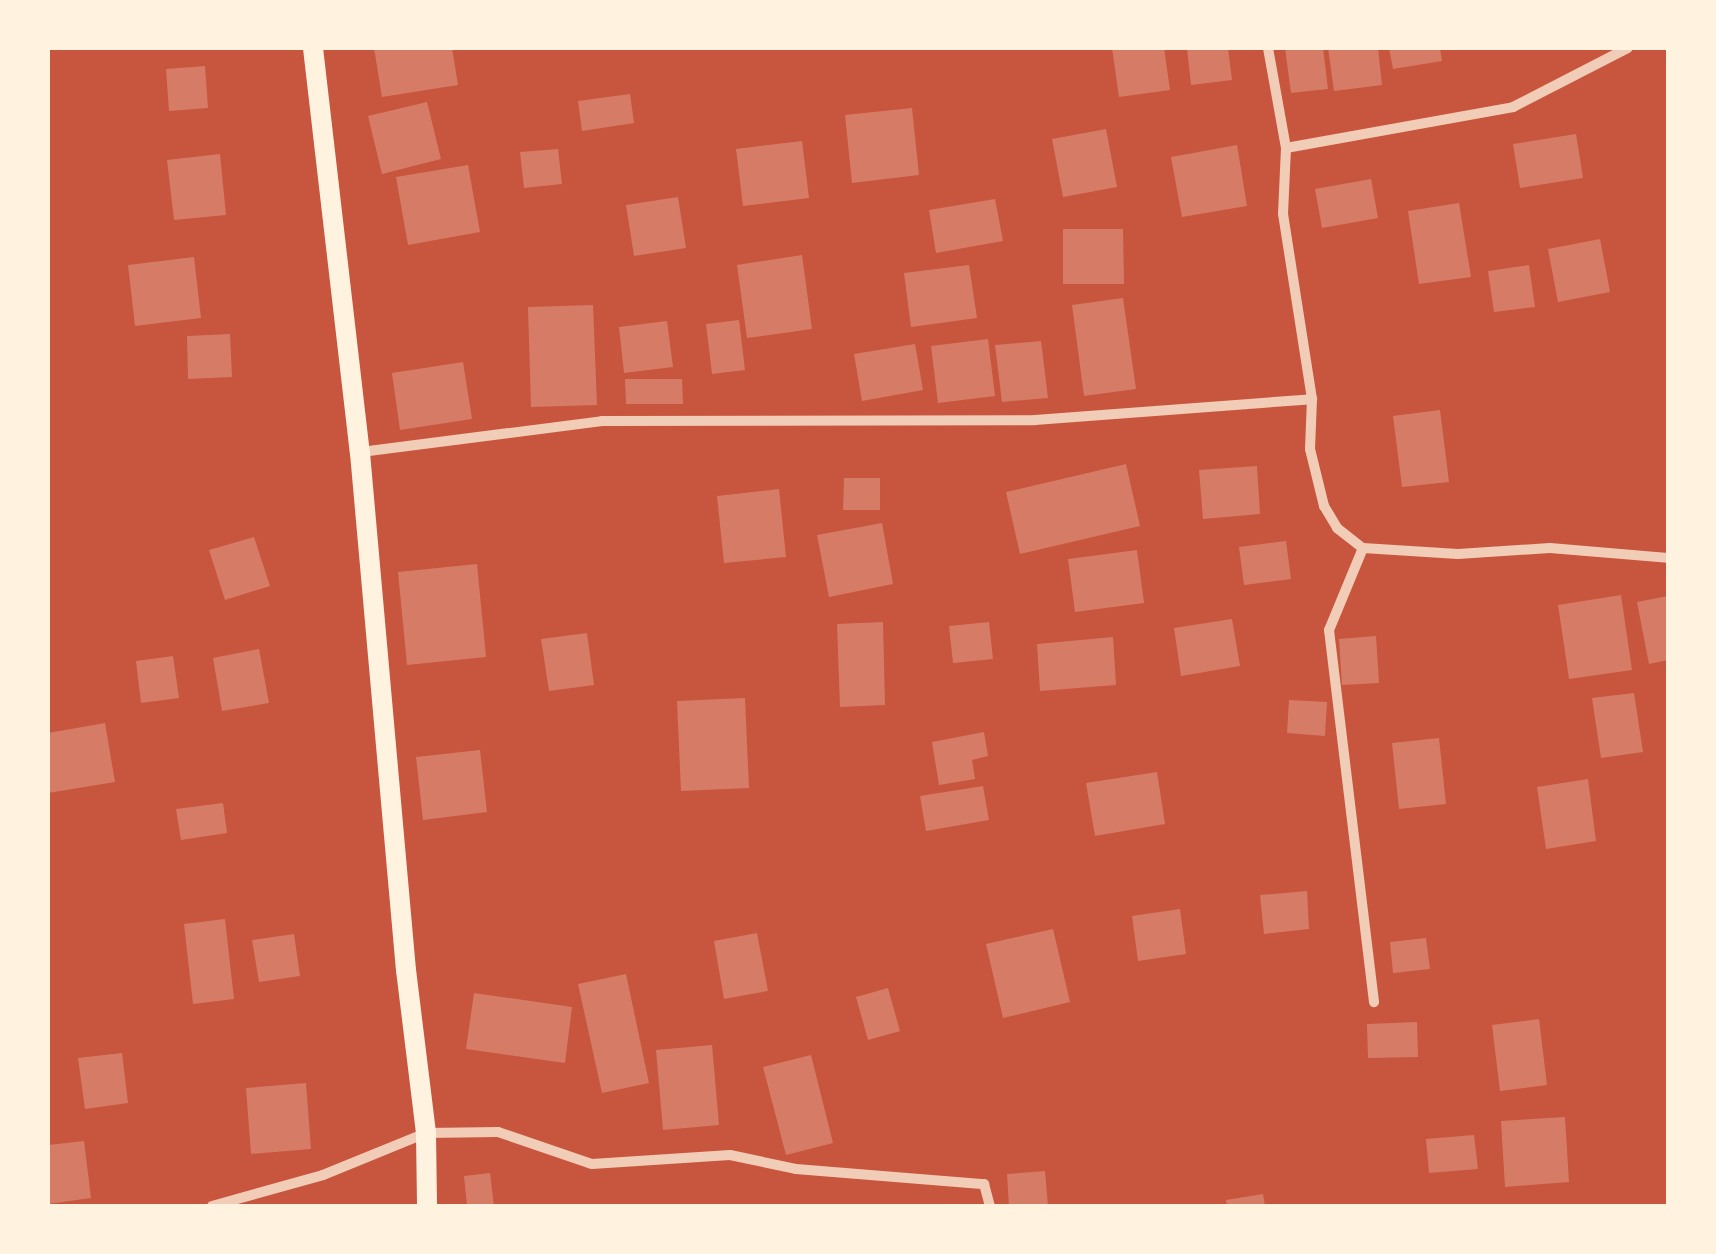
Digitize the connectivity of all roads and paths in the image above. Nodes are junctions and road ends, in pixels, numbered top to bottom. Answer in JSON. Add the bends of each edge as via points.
{"nodes":[{"id":1,"x":314,"y":48,"type":"edge"},
{"id":2,"x":1268,"y":48,"type":"edge"},
{"id":3,"x":1628,"y":48,"type":"edge"},
{"id":4,"x":1286,"y":148,"type":"junction"},
{"id":5,"x":1312,"y":399,"type":"junction"},
{"id":6,"x":360,"y":453,"type":"junction"},
{"id":7,"x":1363,"y":548,"type":"junction"},
{"id":8,"x":1668,"y":558,"type":"edge"},
{"id":9,"x":1374,"y":1002,"type":"dead end"},
{"id":10,"x":426,"y":1133,"type":"junction"},
{"id":11,"x":212,"y":1206,"type":"edge"},
{"id":12,"x":427,"y":1206,"type":"edge"},
{"id":13,"x":990,"y":1206,"type":"edge"}],
"edges":[{"from":1,"to":6,"type":"main road"},
{"from":2,"to":4,"type":"street"},
{"from":3,"to":4,"type":"street","via":[[1513,107]]},
{"from":4,"to":5,"type":"street","via":[[1283,214]]},
{"from":5,"to":6,"type":"street","via":[[1035,420],[602,421]]},
{"from":5,"to":7,"type":"street","via":[[1310,448],[1324,506],[1337,528]]},
{"from":6,"to":10,"type":"main road"},
{"from":7,"to":8,"type":"street","via":[[1458,554],[1550,548]]},
{"from":7,"to":9,"type":"street","via":[[1329,630]]},
{"from":10,"to":11,"type":"street","via":[[323,1175]]},
{"from":10,"to":12,"type":"main road"},
{"from":10,"to":13,"type":"street","via":[[498,1132],[592,1164],[730,1155],[796,1169],[984,1184]]}]}
